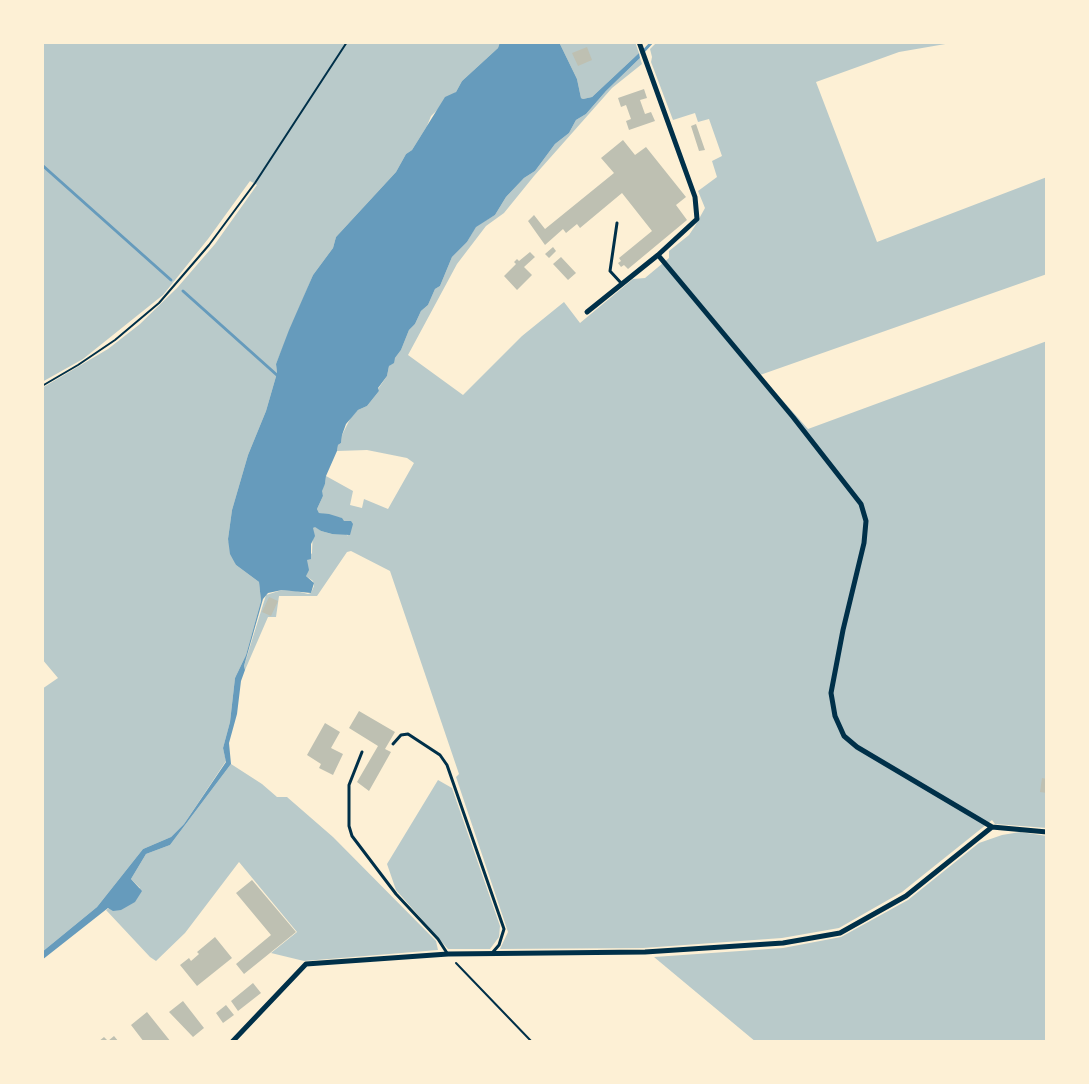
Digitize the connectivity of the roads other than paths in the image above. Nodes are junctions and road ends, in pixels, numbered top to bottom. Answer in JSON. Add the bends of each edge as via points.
{"nodes":[{"id":1,"x":639,"y":42,"type":"edge"},
{"id":2,"x":618,"y":223,"type":"dead end"},
{"id":3,"x":658,"y":255,"type":"junction"},
{"id":4,"x":622,"y":284,"type":"junction"},
{"id":5,"x":587,"y":312,"type":"dead end"},
{"id":6,"x":393,"y":744,"type":"dead end"},
{"id":7,"x":363,"y":752,"type":"dead end"},
{"id":8,"x":992,"y":827,"type":"junction"},
{"id":9,"x":1047,"y":832,"type":"edge"},
{"id":10,"x":448,"y":954,"type":"junction"},
{"id":11,"x":492,"y":954,"type":"junction"},
{"id":12,"x":232,"y":1042,"type":"edge"}],
"edges":[{"from":1,"to":3,"type":"street","via":[[694,197],[697,219]]},
{"from":2,"to":4,"type":"lane","via":[[610,271]]},
{"from":3,"to":4,"type":"street"},
{"from":3,"to":8,"type":"street","via":[[861,504],[866,521],[864,543],[831,693],[844,736]]},
{"from":4,"to":5,"type":"street"},
{"from":6,"to":11,"type":"lane","via":[[401,735],[408,734],[440,755],[447,765],[504,929]]},
{"from":7,"to":10,"type":"lane","via":[[349,785],[352,836]]},
{"from":8,"to":9,"type":"street"},
{"from":8,"to":11,"type":"street","via":[[906,896],[840,933],[783,943],[656,951]]},
{"from":10,"to":11,"type":"street"},
{"from":10,"to":12,"type":"street","via":[[306,964]]}]}
